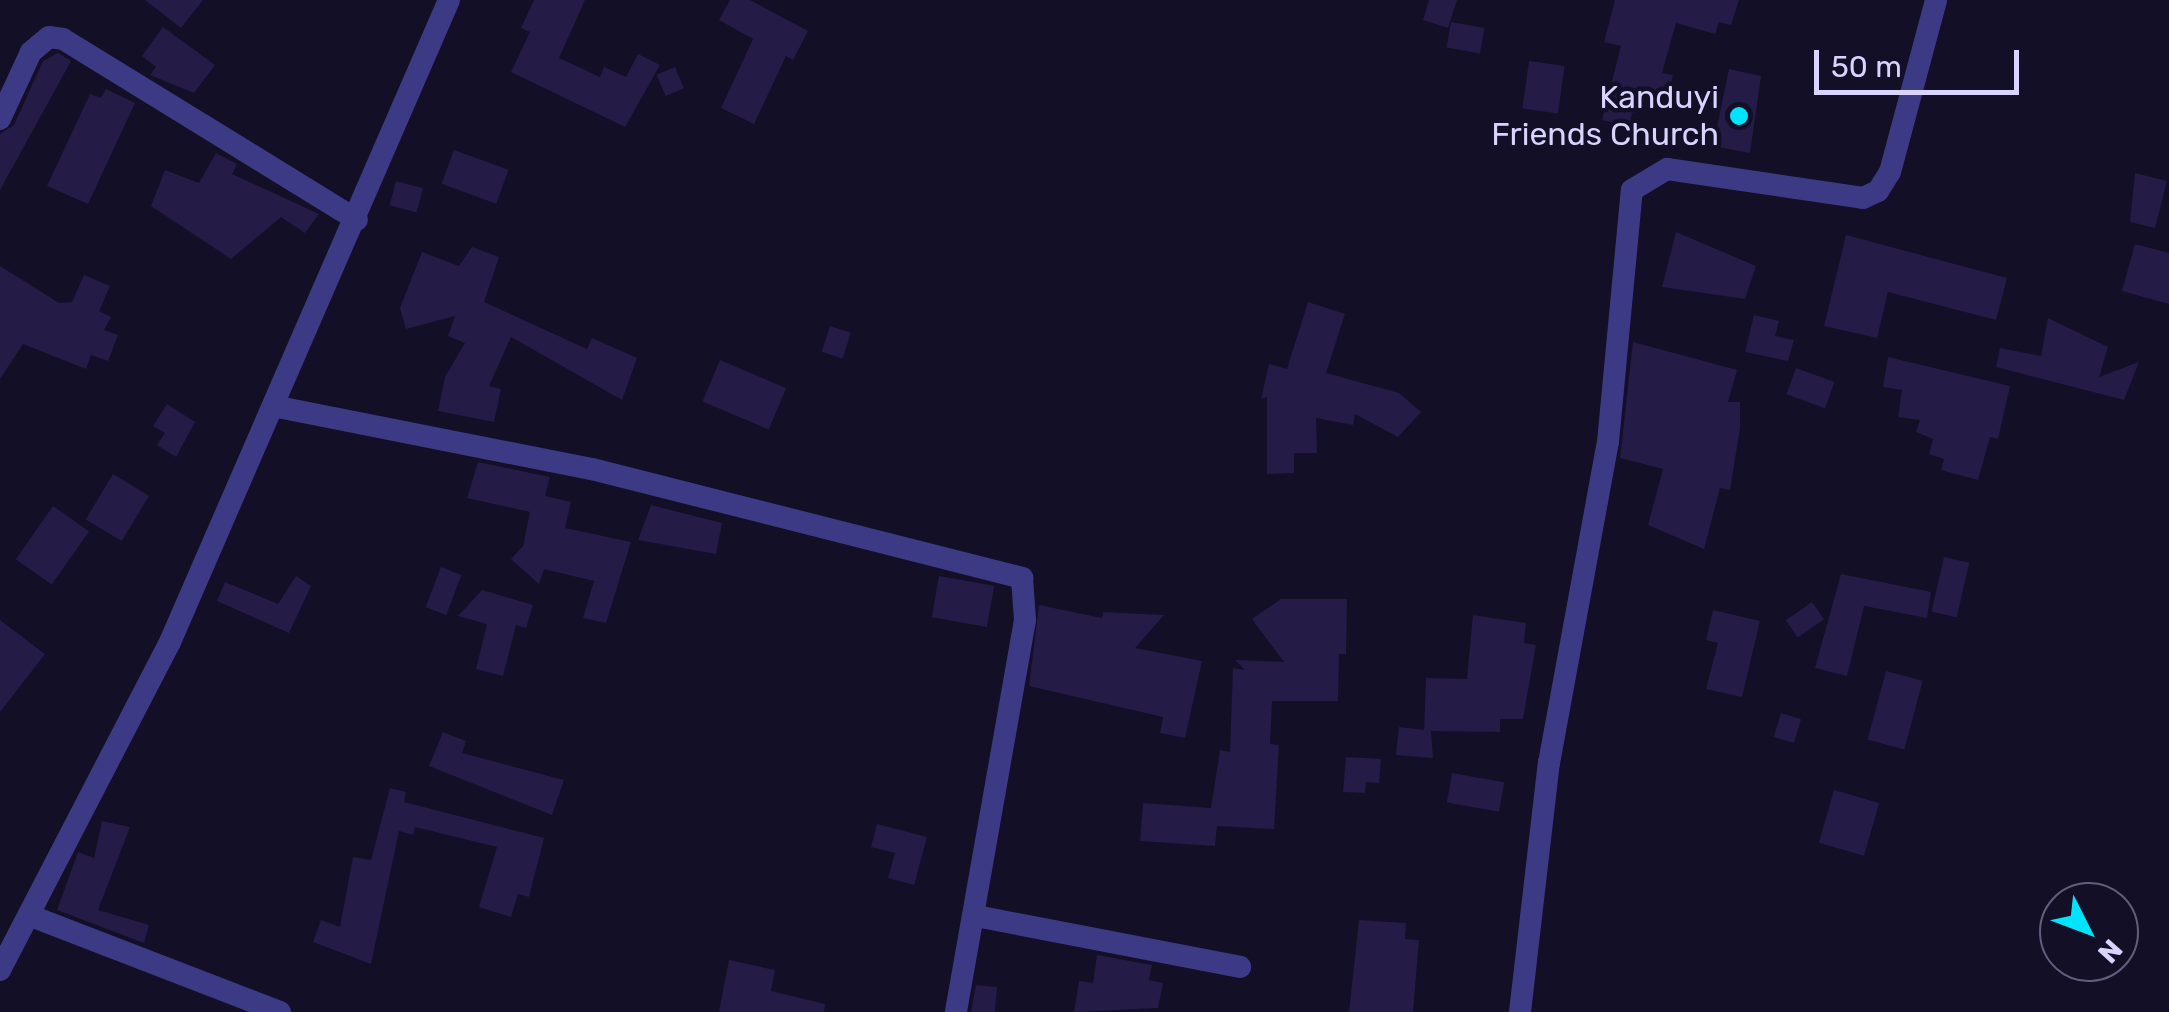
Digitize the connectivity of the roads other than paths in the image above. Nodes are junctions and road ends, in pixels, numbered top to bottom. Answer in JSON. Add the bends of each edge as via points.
{"nodes":[{"id":1,"x":448,"y":0,"type":"edge"},
{"id":2,"x":1936,"y":0,"type":"edge"},
{"id":3,"x":0,"y":119,"type":"edge"},
{"id":4,"x":356,"y":220,"type":"junction"},
{"id":5,"x":278,"y":406,"type":"junction"},
{"id":6,"x":31,"y":916,"type":"junction"},
{"id":7,"x":976,"y":916,"type":"junction"},
{"id":8,"x":1240,"y":967,"type":"dead end"},
{"id":9,"x":0,"y":970,"type":"edge"},
{"id":10,"x":280,"y":1012,"type":"edge"},
{"id":11,"x":956,"y":1012,"type":"edge"},
{"id":12,"x":1520,"y":1012,"type":"edge"}],
"edges":[{"from":1,"to":4,"type":"street"},
{"from":2,"to":12,"type":"street","via":[[1878,190],[1862,198],[1667,169],[1632,190],[1608,442],[1549,763]]},
{"from":3,"to":4,"type":"street","via":[[31,52],[49,37],[63,39]]},
{"from":4,"to":5,"type":"street"},
{"from":5,"to":6,"type":"street"},
{"from":5,"to":7,"type":"street","via":[[592,469],[1022,578],[1025,620]]},
{"from":6,"to":9,"type":"street"},
{"from":6,"to":10,"type":"street"},
{"from":7,"to":8,"type":"street"},
{"from":7,"to":11,"type":"street"}]}
